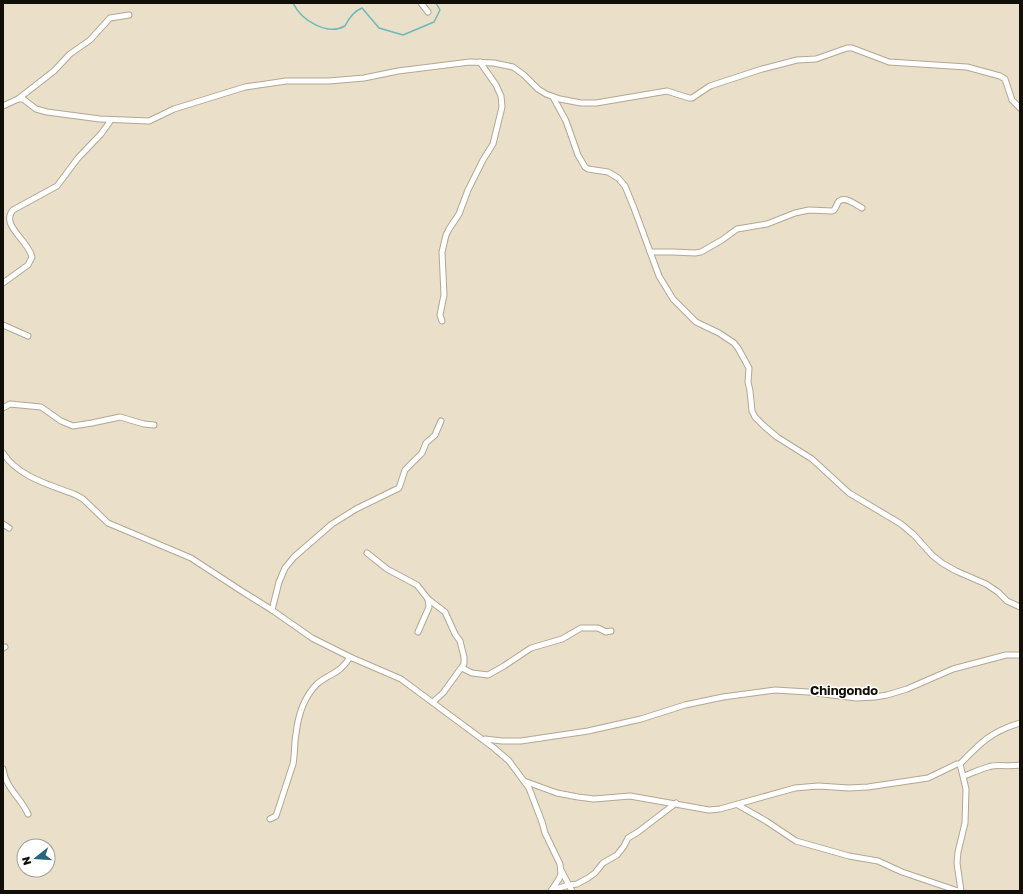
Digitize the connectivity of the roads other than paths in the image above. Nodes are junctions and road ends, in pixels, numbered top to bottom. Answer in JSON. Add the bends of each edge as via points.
{"nodes":[{"id":1,"x":421,"y":3,"type":"edge"},
{"id":2,"x":428,"y":12,"type":"dead end"},
{"id":3,"x":130,"y":15,"type":"dead end"},
{"id":4,"x":480,"y":62,"type":"junction"},
{"id":5,"x":553,"y":97,"type":"junction"},
{"id":6,"x":18,"y":99,"type":"junction"},
{"id":7,"x":3,"y":106,"type":"edge"},
{"id":8,"x":1020,"y":108,"type":"edge"},
{"id":9,"x":111,"y":120,"type":"junction"},
{"id":10,"x":862,"y":208,"type":"dead end"},
{"id":11,"x":650,"y":252,"type":"junction"},
{"id":12,"x":3,"y":283,"type":"edge"},
{"id":13,"x":442,"y":322,"type":"dead end"},
{"id":14,"x":3,"y":325,"type":"edge"},
{"id":15,"x":28,"y":336,"type":"dead end"},
{"id":16,"x":4,"y":406,"type":"edge"},
{"id":17,"x":440,"y":421,"type":"dead end"},
{"id":18,"x":154,"y":425,"type":"dead end"},
{"id":19,"x":3,"y":453,"type":"edge"},
{"id":20,"x":3,"y":524,"type":"edge"},
{"id":21,"x":9,"y":528,"type":"dead end"},
{"id":22,"x":368,"y":553,"type":"dead end"},
{"id":23,"x":428,"y":599,"type":"junction"},
{"id":24,"x":1020,"y":607,"type":"edge"},
{"id":25,"x":272,"y":610,"type":"junction"},
{"id":26,"x":611,"y":631,"type":"dead end"},
{"id":27,"x":418,"y":632,"type":"dead end"},
{"id":28,"x":1020,"y":655,"type":"edge"},
{"id":29,"x":350,"y":657,"type":"junction"},
{"id":30,"x":462,"y":668,"type":"junction"},
{"id":31,"x":434,"y":702,"type":"junction"},
{"id":32,"x":1020,"y":723,"type":"edge"},
{"id":33,"x":482,"y":739,"type":"junction"},
{"id":34,"x":960,"y":764,"type":"junction"},
{"id":35,"x":1020,"y":765,"type":"edge"},
{"id":36,"x":3,"y":769,"type":"edge"},
{"id":37,"x":964,"y":776,"type":"junction"},
{"id":38,"x":524,"y":781,"type":"junction"},
{"id":39,"x":676,"y":803,"type":"junction"},
{"id":40,"x":738,"y":805,"type":"junction"},
{"id":41,"x":28,"y":814,"type":"dead end"},
{"id":42,"x":270,"y":819,"type":"dead end"},
{"id":43,"x":561,"y":869,"type":"junction"},
{"id":44,"x":569,"y":885,"type":"junction"},
{"id":45,"x":550,"y":891,"type":"edge"},
{"id":46,"x":572,"y":891,"type":"edge"},
{"id":47,"x":958,"y":891,"type":"edge"},
{"id":48,"x":961,"y":891,"type":"edge"}],
"edges":[{"from":1,"to":2,"type":"street"},
{"from":3,"to":6,"type":"street","via":[[110,18],[90,40]]},
{"from":4,"to":5,"type":"street","via":[[494,62],[512,67],[538,89]]},
{"from":4,"to":9,"type":"street","via":[[440,65],[364,78],[259,84],[228,91],[174,109],[149,121]]},
{"from":4,"to":13,"type":"street","via":[[496,85],[501,96],[502,108],[493,144],[468,190],[460,214],[446,234],[442,252]]},
{"from":5,"to":8,"type":"street","via":[[588,104],[667,91],[692,98],[710,86],[762,69],[797,60],[816,59],[852,48],[890,62],[967,67],[1000,76],[1005,79],[1012,100]]},
{"from":5,"to":11,"type":"street","via":[[585,167],[608,172],[625,186]]},
{"from":6,"to":7,"type":"street"},
{"from":6,"to":9,"type":"street","via":[[41,111]]},
{"from":9,"to":12,"type":"street","via":[[56,186],[10,213],[9,224],[32,257],[28,265]]},
{"from":10,"to":11,"type":"street","via":[[850,201],[842,200],[832,211],[809,210],[767,224],[738,229],[701,252]]},
{"from":11,"to":24,"type":"street","via":[[665,288],[680,307],[696,322],[719,333],[738,348],[749,368],[752,411],[764,426],[812,459],[849,492],[901,524],[942,563],[986,584],[1007,601]]},
{"from":14,"to":15,"type":"street"},
{"from":16,"to":18,"type":"street","via":[[10,404],[41,407],[73,426],[120,417]]},
{"from":17,"to":25,"type":"street","via":[[435,435],[406,470],[399,488],[332,524],[294,557],[285,568],[279,582]]},
{"from":19,"to":25,"type":"street","via":[[12,464],[30,476],[76,495],[108,523],[191,558]]},
{"from":20,"to":21,"type":"street"},
{"from":22,"to":23,"type":"street","via":[[386,569],[417,585]]},
{"from":23,"to":27,"type":"street","via":[[429,607]]},
{"from":23,"to":30,"type":"street","via":[[445,612],[460,641],[464,657]]},
{"from":25,"to":29,"type":"street","via":[[312,638]]},
{"from":26,"to":30,"type":"street","via":[[581,628],[562,639],[531,648],[488,674],[472,673]]},
{"from":28,"to":33,"type":"street","via":[[1006,655],[953,668],[907,689],[875,697],[856,698],[775,690],[685,705],[588,731],[521,741]]},
{"from":29,"to":31,"type":"street","via":[[401,679]]},
{"from":29,"to":42,"type":"street","via":[[345,666],[317,684],[304,701],[296,734],[293,764],[276,816]]},
{"from":30,"to":31,"type":"street"},
{"from":31,"to":33,"type":"street"},
{"from":32,"to":34,"type":"street","via":[[1003,728],[990,736]]},
{"from":33,"to":38,"type":"street","via":[[509,761]]},
{"from":34,"to":37,"type":"street"},
{"from":34,"to":40,"type":"street","via":[[928,778],[868,787],[795,788]]},
{"from":35,"to":37,"type":"street","via":[[988,767]]},
{"from":36,"to":41,"type":"street","via":[[7,784]]},
{"from":37,"to":48,"type":"street","via":[[966,823],[957,863]]},
{"from":38,"to":39,"type":"street","via":[[557,793],[578,797],[594,799],[630,796]]},
{"from":38,"to":43,"type":"street"},
{"from":39,"to":40,"type":"street","via":[[708,810]]},
{"from":39,"to":44,"type":"street","via":[[628,838],[621,851],[603,863],[595,873],[577,884]]},
{"from":40,"to":47,"type":"street","via":[[796,841],[849,856],[878,861]]},
{"from":43,"to":44,"type":"street"},
{"from":43,"to":45,"type":"street","via":[[559,879]]},
{"from":44,"to":45,"type":"street"},
{"from":44,"to":46,"type":"street"}]}
